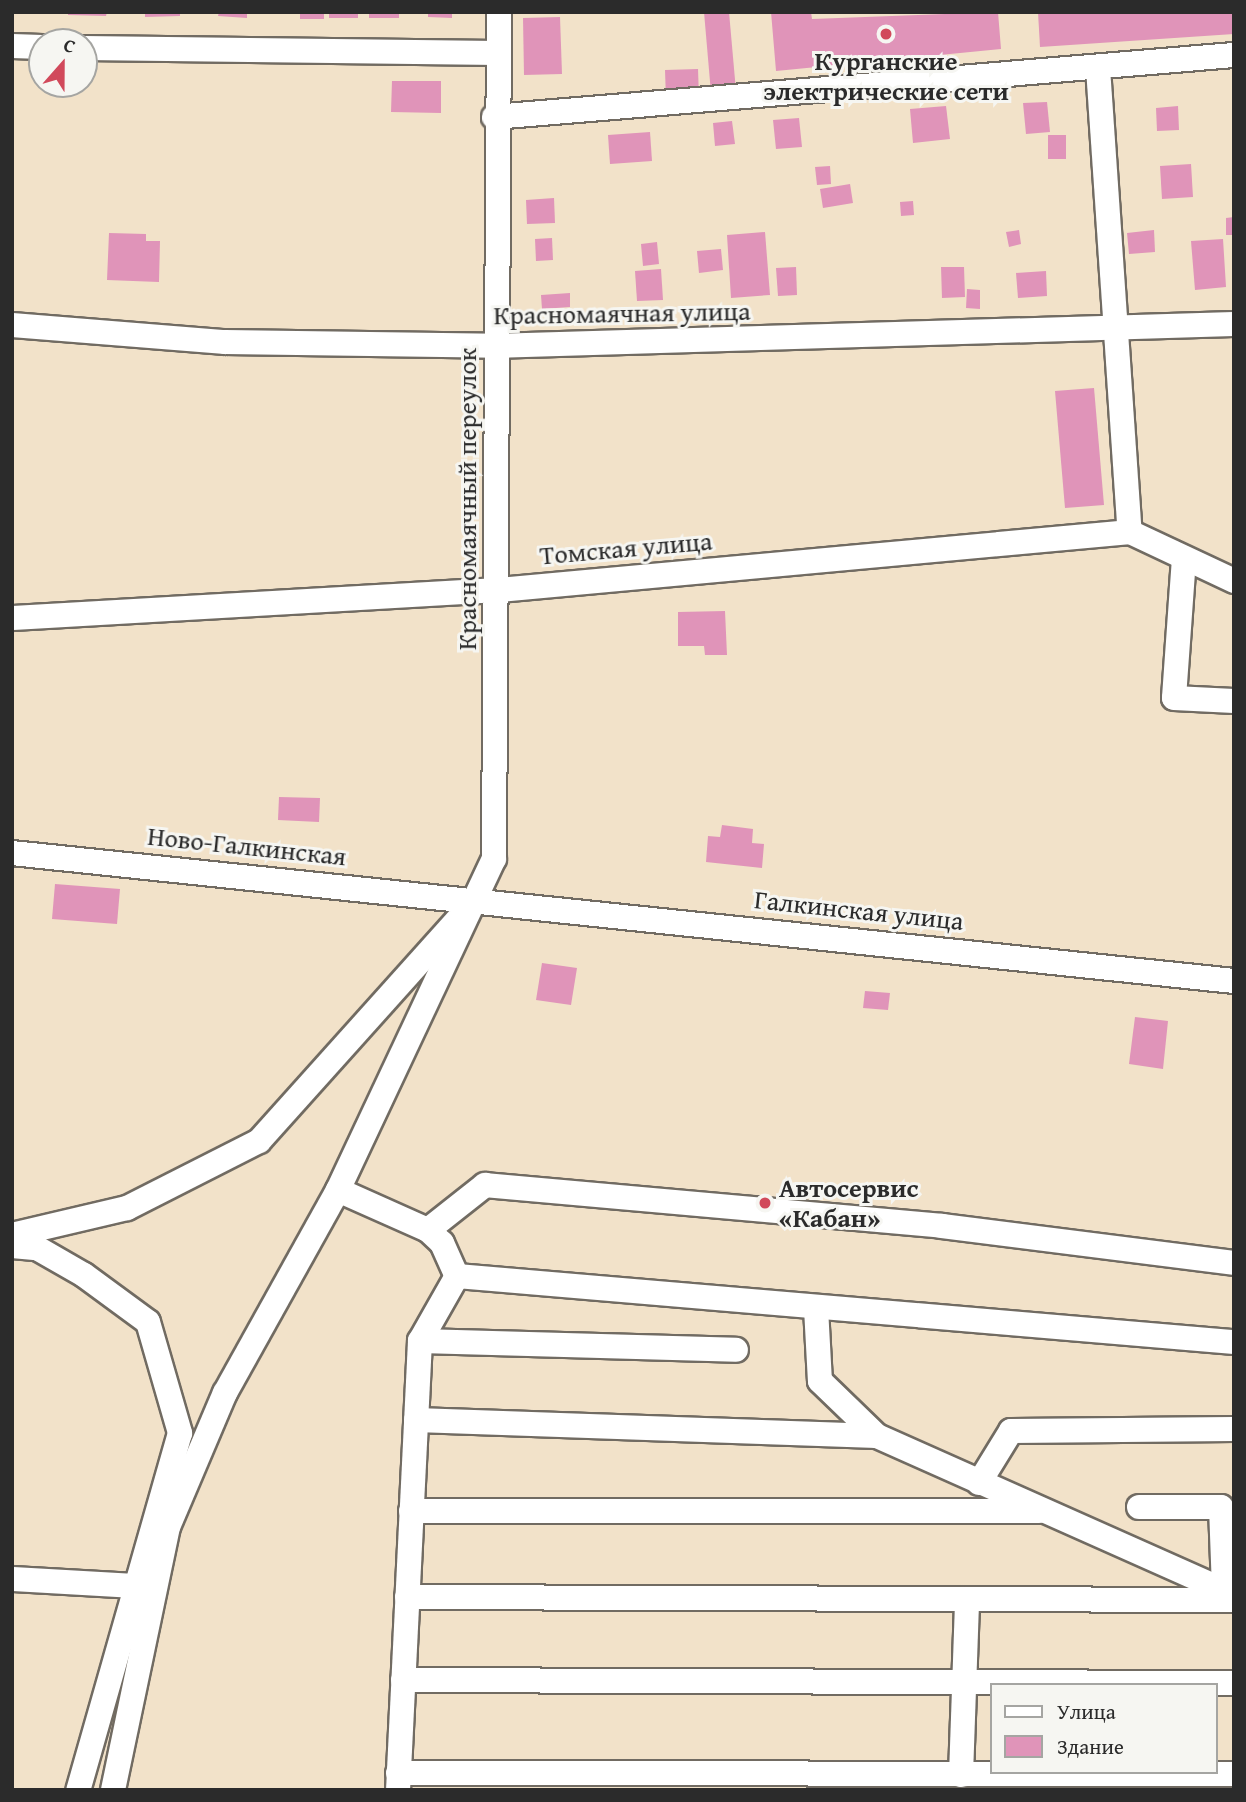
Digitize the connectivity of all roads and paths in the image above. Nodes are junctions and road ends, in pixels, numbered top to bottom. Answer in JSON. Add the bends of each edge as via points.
{"nodes":[{"id":1,"x":499,"y":12,"type":"edge"},
{"id":2,"x":98,"y":48,"type":"edge"},
{"id":3,"x":498,"y":53,"type":"junction"},
{"id":4,"x":1234,"y":55,"type":"edge"},
{"id":5,"x":1098,"y":68,"type":"junction"},
{"id":6,"x":494,"y":117,"type":"junction"},
{"id":7,"x":12,"y":324,"type":"edge"},
{"id":8,"x":1234,"y":324,"type":"edge"},
{"id":9,"x":1112,"y":327,"type":"junction"},
{"id":10,"x":496,"y":346,"type":"junction"},
{"id":11,"x":1130,"y":532,"type":"junction"},
{"id":12,"x":1184,"y":558,"type":"junction"},
{"id":13,"x":1234,"y":581,"type":"edge"},
{"id":14,"x":499,"y":590,"type":"junction"},
{"id":15,"x":12,"y":618,"type":"edge"},
{"id":16,"x":1234,"y":701,"type":"edge"},
{"id":17,"x":12,"y":853,"type":"edge"},
{"id":18,"x":477,"y":898,"type":"junction"},
{"id":19,"x":1234,"y":981,"type":"edge"},
{"id":20,"x":338,"y":1190,"type":"junction"},
{"id":21,"x":428,"y":1230,"type":"junction"},
{"id":22,"x":12,"y":1235,"type":"edge"},
{"id":23,"x":12,"y":1246,"type":"edge"},
{"id":24,"x":1234,"y":1263,"type":"edge"},
{"id":25,"x":457,"y":1276,"type":"junction"},
{"id":26,"x":816,"y":1308,"type":"junction"},
{"id":27,"x":420,"y":1341,"type":"junction"},
{"id":28,"x":1234,"y":1342,"type":"edge"},
{"id":29,"x":736,"y":1350,"type":"dead end"},
{"id":30,"x":416,"y":1420,"type":"junction"},
{"id":31,"x":1234,"y":1429,"type":"edge"},
{"id":32,"x":877,"y":1436,"type":"junction"},
{"id":33,"x":979,"y":1483,"type":"junction"},
{"id":34,"x":1139,"y":1507,"type":"dead end"},
{"id":35,"x":411,"y":1511,"type":"junction"},
{"id":36,"x":1039,"y":1511,"type":"junction"},
{"id":37,"x":12,"y":1579,"type":"edge"},
{"id":38,"x":132,"y":1586,"type":"junction"},
{"id":39,"x":1230,"y":1595,"type":"edge"},
{"id":40,"x":407,"y":1597,"type":"junction"},
{"id":41,"x":967,"y":1599,"type":"junction"},
{"id":42,"x":965,"y":1679,"type":"junction"},
{"id":43,"x":403,"y":1680,"type":"junction"},
{"id":44,"x":1234,"y":1683,"type":"edge"},
{"id":45,"x":1234,"y":1774,"type":"edge"},
{"id":46,"x":961,"y":1775,"type":"junction"},
{"id":47,"x":398,"y":1782,"type":"edge"},
{"id":48,"x":78,"y":1790,"type":"edge"},
{"id":49,"x":113,"y":1790,"type":"edge"}],
"edges":[{"from":1,"to":3,"type":"street","name":"Красномаячный переулок"},
{"from":2,"to":3,"type":"street"},
{"from":3,"to":6,"type":"street","name":"Красномаячный переулок"},
{"from":4,"to":5,"type":"street"},
{"from":5,"to":6,"type":"street"},
{"from":5,"to":9,"type":"street"},
{"from":6,"to":10,"type":"street","name":"Красномаячный переулок"},
{"from":7,"to":10,"type":"street","name":"Красномаячная улица","via":[[225,342]]},
{"from":8,"to":9,"type":"street","name":"Красномаячная улица"},
{"from":9,"to":10,"type":"street","name":"Красномаячная улица"},
{"from":9,"to":11,"type":"street"},
{"from":10,"to":14,"type":"street","name":"Красномаячный переулок"},
{"from":11,"to":12,"type":"street"},
{"from":11,"to":14,"type":"street","name":"Томская улица"},
{"from":12,"to":13,"type":"street"},
{"from":12,"to":16,"type":"street","via":[[1174,698]]},
{"from":14,"to":15,"type":"street","name":"Томская улица"},
{"from":14,"to":18,"type":"street","name":"Красномаячный переулок","via":[[494,859]]},
{"from":17,"to":18,"type":"street","name":"Ново-Галкинская"},
{"from":18,"to":19,"type":"street","name":"Галкинская улица"},
{"from":18,"to":20,"type":"street","name":"Красномаячный переулок"},
{"from":18,"to":22,"type":"street","via":[[259,1140],[127,1208]]},
{"from":20,"to":21,"type":"street"},
{"from":20,"to":49,"type":"street","name":"Красномаячный переулок","via":[[225,1393],[169,1527]]},
{"from":21,"to":24,"type":"street","via":[[485,1185],[942,1226]]},
{"from":21,"to":25,"type":"street","via":[[442,1243]]},
{"from":23,"to":38,"type":"street","via":[[37,1248],[85,1275],[148,1322],[180,1433]]},
{"from":25,"to":26,"type":"street"},
{"from":25,"to":27,"type":"street"},
{"from":26,"to":28,"type":"street"},
{"from":26,"to":32,"type":"street","via":[[820,1381]]},
{"from":27,"to":29,"type":"street"},
{"from":27,"to":30,"type":"street"},
{"from":30,"to":32,"type":"street"},
{"from":30,"to":35,"type":"street"},
{"from":31,"to":33,"type":"street","via":[[1011,1431]]},
{"from":32,"to":33,"type":"street"},
{"from":33,"to":36,"type":"street"},
{"from":34,"to":39,"type":"street","via":[[1221,1507]]},
{"from":35,"to":36,"type":"street"},
{"from":35,"to":40,"type":"street"},
{"from":36,"to":39,"type":"street"},
{"from":37,"to":38,"type":"street"},
{"from":38,"to":48,"type":"street"},
{"from":39,"to":41,"type":"street"},
{"from":40,"to":41,"type":"street"},
{"from":40,"to":43,"type":"street"},
{"from":41,"to":42,"type":"street"},
{"from":42,"to":43,"type":"street"},
{"from":42,"to":44,"type":"street"},
{"from":42,"to":46,"type":"street"},
{"from":43,"to":47,"type":"street"},
{"from":45,"to":46,"type":"street"},
{"from":46,"to":47,"type":"street"}]}
